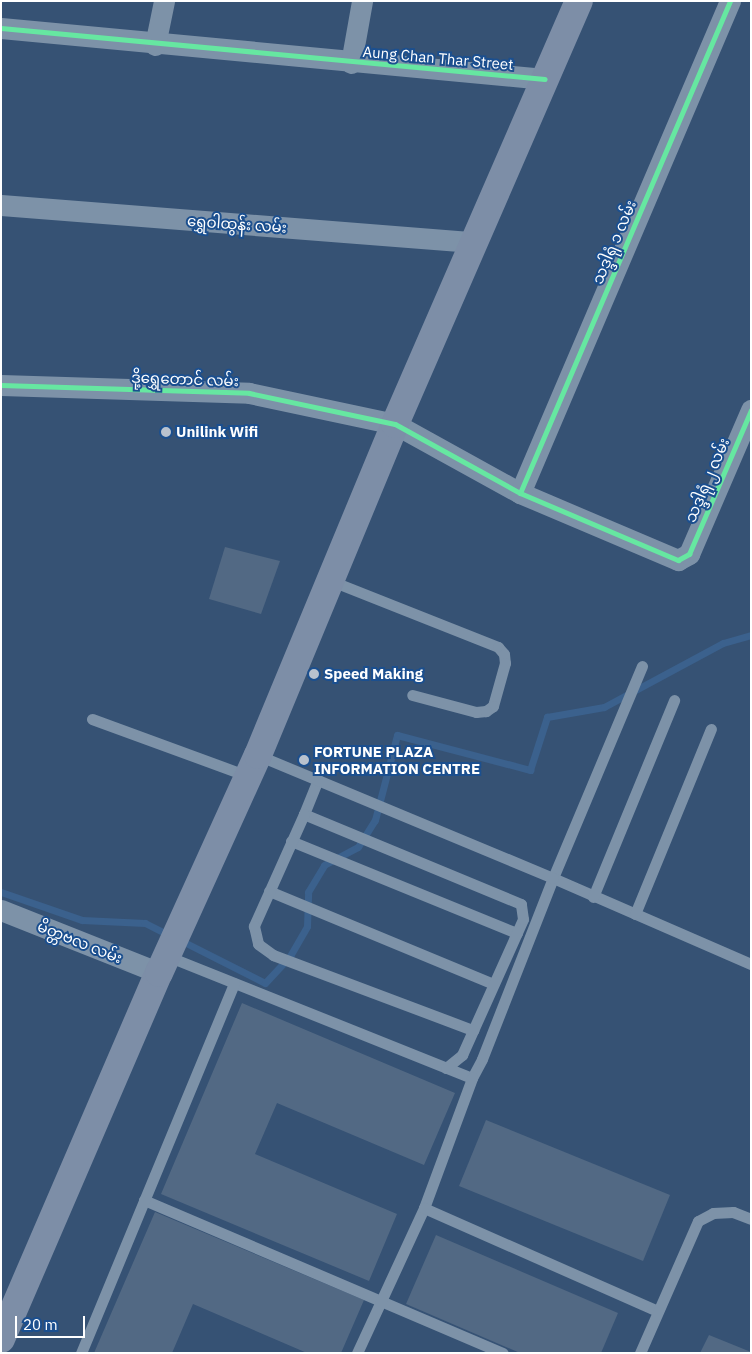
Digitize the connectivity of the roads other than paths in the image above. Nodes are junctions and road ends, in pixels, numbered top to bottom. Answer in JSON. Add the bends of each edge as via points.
{"nodes":[{"id":1,"x":164,"y":1,"type":"edge"},
{"id":2,"x":362,"y":1,"type":"edge"},
{"id":3,"x":579,"y":1,"type":"edge"},
{"id":4,"x":730,"y":1,"type":"edge"},
{"id":5,"x":1,"y":28,"type":"edge"},
{"id":6,"x":155,"y":45,"type":"junction"},
{"id":7,"x":351,"y":63,"type":"junction"},
{"id":8,"x":545,"y":79,"type":"junction"},
{"id":9,"x":1,"y":205,"type":"edge"},
{"id":10,"x":473,"y":242,"type":"junction"},
{"id":11,"x":1,"y":385,"type":"edge"},
{"id":12,"x":751,"y":410,"type":"edge"},
{"id":13,"x":395,"y":424,"type":"junction"},
{"id":14,"x":520,"y":492,"type":"junction"},
{"id":15,"x":685,"y":559,"type":"joint"},
{"id":16,"x":329,"y":580,"type":"junction"},
{"id":17,"x":642,"y":666,"type":"dead end"},
{"id":18,"x":412,"y":695,"type":"dead end"},
{"id":19,"x":674,"y":700,"type":"dead end"},
{"id":20,"x":92,"y":719,"type":"dead end"},
{"id":21,"x":711,"y":729,"type":"dead end"},
{"id":22,"x":253,"y":766,"type":"junction"},
{"id":23,"x":318,"y":780,"type":"junction"},
{"id":24,"x":304,"y":814,"type":"junction"},
{"id":25,"x":291,"y":841,"type":"junction"},
{"id":26,"x":552,"y":878,"type":"junction"},
{"id":27,"x":269,"y":891,"type":"junction"},
{"id":28,"x":593,"y":897,"type":"junction"},
{"id":29,"x":1,"y":910,"type":"edge"},
{"id":30,"x":635,"y":914,"type":"junction"},
{"id":31,"x":517,"y":932,"type":"junction"},
{"id":32,"x":751,"y":964,"type":"edge"},
{"id":33,"x":163,"y":965,"type":"junction"},
{"id":34,"x":234,"y":983,"type":"junction"},
{"id":35,"x":494,"y":984,"type":"junction"},
{"id":36,"x":473,"y":1030,"type":"junction"},
{"id":37,"x":446,"y":1068,"type":"junction"},
{"id":38,"x":472,"y":1078,"type":"junction"},
{"id":39,"x":144,"y":1200,"type":"junction"},
{"id":40,"x":424,"y":1208,"type":"junction"},
{"id":41,"x":751,"y":1219,"type":"edge"},
{"id":42,"x":380,"y":1299,"type":"junction"},
{"id":43,"x":656,"y":1311,"type":"junction"},
{"id":44,"x":2,"y":1338,"type":"edge"},
{"id":45,"x":81,"y":1353,"type":"edge"},
{"id":46,"x":357,"y":1353,"type":"edge"},
{"id":47,"x":503,"y":1353,"type":"edge"},
{"id":48,"x":640,"y":1353,"type":"edge"}],
"edges":[{"from":1,"to":6,"type":"street"},
{"from":2,"to":7,"type":"street"},
{"from":3,"to":8,"type":"main road"},
{"from":4,"to":14,"type":"street","name":"သဒ္ဒါရုံ ၁ လမ်း"},
{"from":5,"to":6,"type":"street","name":"Aung Chan Thar Street"},
{"from":6,"to":7,"type":"street","name":"Aung Chan Thar Street"},
{"from":7,"to":8,"type":"street","name":"Aung Chan Thar Street"},
{"from":8,"to":10,"type":"main road"},
{"from":9,"to":10,"type":"street","name":"ရွှေဝါထွန်း လမ်း"},
{"from":10,"to":13,"type":"main road"},
{"from":11,"to":13,"type":"street","name":"ဒို့ရွှေတောင် လမ်း","via":[[248,393]]},
{"from":12,"to":15,"type":"street","name":"သဒ္ဒါရုံ ၂ လမ်း"},
{"from":13,"to":14,"type":"street","name":"ဒို့ရွှေတောင် လမ်း"},
{"from":13,"to":16,"type":"main road"},
{"from":14,"to":15,"type":"street","name":"ဒို့ရွှေတောင် လမ်း","via":[[678,560]]},
{"from":16,"to":18,"type":"lane","via":[[498,647],[504,654],[505,663],[493,706],[486,711],[476,712]]},
{"from":16,"to":22,"type":"main road"},
{"from":17,"to":26,"type":"lane"},
{"from":19,"to":28,"type":"lane"},
{"from":20,"to":22,"type":"lane"},
{"from":21,"to":30,"type":"lane"},
{"from":22,"to":23,"type":"lane"},
{"from":22,"to":33,"type":"main road"},
{"from":23,"to":24,"type":"lane"},
{"from":23,"to":26,"type":"lane"},
{"from":24,"to":25,"type":"lane"},
{"from":24,"to":31,"type":"lane","via":[[521,904],[523,919]]},
{"from":25,"to":27,"type":"lane"},
{"from":25,"to":31,"type":"lane"},
{"from":26,"to":28,"type":"lane"},
{"from":26,"to":38,"type":"lane"},
{"from":27,"to":35,"type":"lane"},
{"from":27,"to":36,"type":"lane","via":[[254,926],[258,944],[274,954]]},
{"from":28,"to":30,"type":"lane"},
{"from":29,"to":33,"type":"street","name":"မိတ္တဗလ လမ်း"},
{"from":30,"to":32,"type":"lane"},
{"from":31,"to":35,"type":"lane"},
{"from":33,"to":34,"type":"lane"},
{"from":33,"to":44,"type":"main road"},
{"from":34,"to":37,"type":"lane"},
{"from":34,"to":39,"type":"lane"},
{"from":35,"to":36,"type":"lane"},
{"from":36,"to":37,"type":"lane","via":[[462,1055]]},
{"from":37,"to":38,"type":"lane"},
{"from":38,"to":40,"type":"lane"},
{"from":39,"to":42,"type":"lane"},
{"from":39,"to":45,"type":"lane"},
{"from":40,"to":42,"type":"lane"},
{"from":40,"to":43,"type":"lane"},
{"from":41,"to":43,"type":"lane","via":[[733,1212],[713,1213],[698,1222]]},
{"from":42,"to":46,"type":"lane"},
{"from":42,"to":47,"type":"lane"},
{"from":43,"to":48,"type":"lane"}]}
